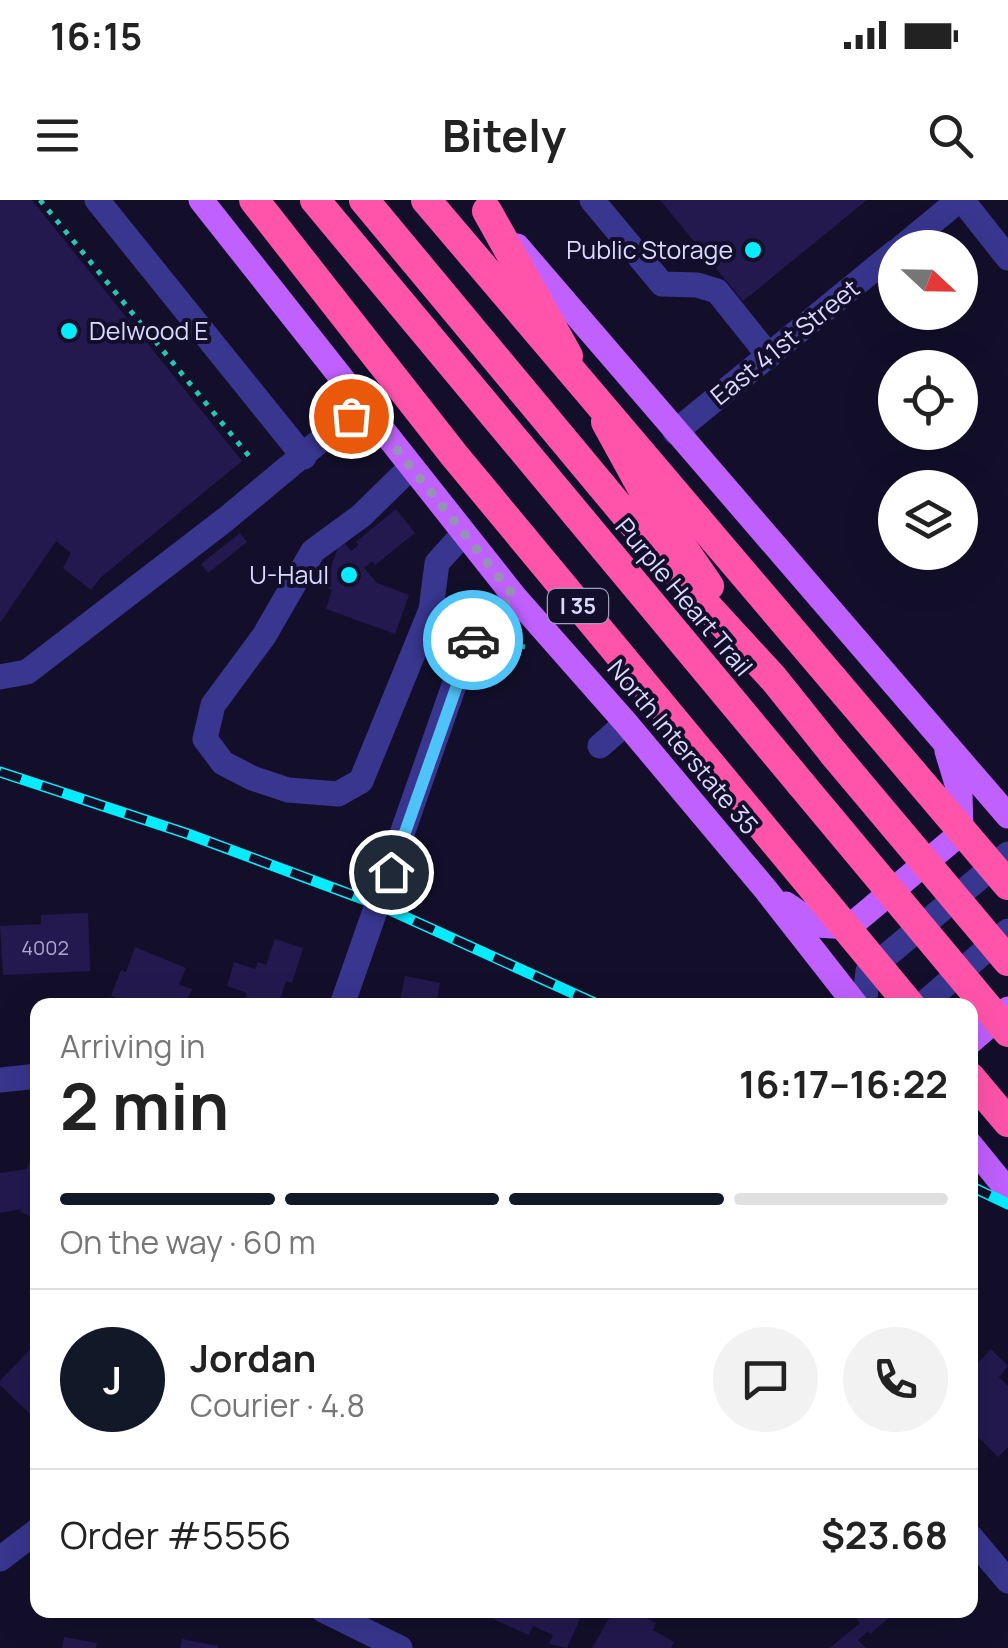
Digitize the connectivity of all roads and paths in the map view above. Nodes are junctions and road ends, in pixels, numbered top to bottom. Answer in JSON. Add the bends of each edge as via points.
{"nodes":[{"id":1,"x":40,"y":200,"type":"edge"},
{"id":2,"x":97,"y":200,"type":"edge"},
{"id":3,"x":201,"y":200,"type":"edge"},
{"id":4,"x":254,"y":200,"type":"edge"},
{"id":5,"x":315,"y":200,"type":"edge"},
{"id":6,"x":364,"y":200,"type":"edge"},
{"id":7,"x":426,"y":200,"type":"edge"},
{"id":8,"x":592,"y":200,"type":"edge"},
{"id":9,"x":961,"y":200,"type":"edge"},
{"id":10,"x":482,"y":206,"type":"edge"},
{"id":11,"x":924,"y":230,"type":"edge"},
{"id":12,"x":1008,"y":258,"type":"edge"},
{"id":13,"x":878,"y":266,"type":"edge"},
{"id":14,"x":768,"y":356,"type":"junction"},
{"id":15,"x":362,"y":406,"type":"junction"},
{"id":16,"x":675,"y":432,"type":"junction"},
{"id":17,"x":249,"y":456,"type":"dead end"},
{"id":18,"x":304,"y":457,"type":"junction"},
{"id":19,"x":411,"y":467,"type":"junction"},
{"id":20,"x":464,"y":533,"type":"junction"},
{"id":21,"x":514,"y":596,"type":"junction"},
{"id":22,"x":0,"y":678,"type":"edge"},
{"id":23,"x":774,"y":679,"type":"junction"},
{"id":24,"x":626,"y":723,"type":"junction"},
{"id":25,"x":944,"y":740,"type":"junction"},
{"id":26,"x":600,"y":746,"type":"dead end"},
{"id":27,"x":1008,"y":816,"type":"edge"},
{"id":28,"x":1008,"y":854,"type":"edge"},
{"id":29,"x":1008,"y":885,"type":"edge"},
{"id":30,"x":766,"y":890,"type":"junction"},
{"id":31,"x":1008,"y":932,"type":"edge"},
{"id":32,"x":1008,"y":962,"type":"edge"},
{"id":33,"x":344,"y":998,"type":"edge"},
{"id":34,"x":851,"y":998,"type":"edge"},
{"id":35,"x":865,"y":998,"type":"edge"},
{"id":36,"x":904,"y":998,"type":"edge"},
{"id":37,"x":930,"y":998,"type":"edge"},
{"id":38,"x":1008,"y":1010,"type":"edge"},
{"id":39,"x":1008,"y":1032,"type":"edge"},
{"id":40,"x":978,"y":1035,"type":"edge"},
{"id":41,"x":30,"y":1077,"type":"edge"},
{"id":42,"x":0,"y":1080,"type":"edge"},
{"id":43,"x":978,"y":1086,"type":"edge"},
{"id":44,"x":1008,"y":1122,"type":"edge"},
{"id":45,"x":978,"y":1154,"type":"edge"},
{"id":46,"x":1008,"y":1191,"type":"edge"},
{"id":47,"x":30,"y":1536,"type":"edge"},
{"id":48,"x":978,"y":1546,"type":"edge"},
{"id":49,"x":0,"y":1560,"type":"edge"},
{"id":50,"x":1008,"y":1582,"type":"edge"},
{"id":51,"x":339,"y":1618,"type":"edge"},
{"id":52,"x":400,"y":1648,"type":"edge"}],
"edges":[{"from":1,"to":17,"type":"path"},
{"from":2,"to":18,"type":"street"},
{"from":3,"to":15,"type":"main road","name":"North Interstate 35"},
{"from":4,"to":36,"type":"highway","number":"I 35","bridge":true,"via":[[454,455]]},
{"from":5,"to":39,"type":"highway","name":"Purple Heart Trail","number":"I 35","bridge":true},
{"from":6,"to":23,"type":"highway","name":"Purple Heart Trail","via":[[650,544]]},
{"from":7,"to":29,"type":"highway","bridge":true},
{"from":8,"to":14,"type":"street","via":[[662,284],[717,291]]},
{"from":9,"to":11,"type":"street"},
{"from":9,"to":12,"type":"street"},
{"from":10,"to":16,"type":"main road"},
{"from":10,"to":23,"type":"highway","via":[[646,493]]},
{"from":13,"to":14,"type":"street","name":"East 41st Street"},
{"from":14,"to":16,"type":"street","name":"East 41st Street"},
{"from":15,"to":18,"type":"street"},
{"from":15,"to":19,"type":"main road","name":"North Interstate 35"},
{"from":16,"to":25,"type":"main road"},
{"from":18,"to":22,"type":"street","via":[[27,672]]},
{"from":19,"to":20,"type":"main road","name":"North Interstate 35"},
{"from":19,"to":20,"type":"street","via":[[313,551],[213,706],[205,739],[224,763],[288,790],[338,794],[360,781],[431,610],[437,563]]},
{"from":20,"to":21,"type":"main road","name":"North Interstate 35"},
{"from":21,"to":24,"type":"main road","name":"North Interstate 35"},
{"from":21,"to":33,"type":"street","via":[[488,619],[465,654]]},
{"from":23,"to":32,"type":"highway","name":"Purple Heart Trail","bridge":true},
{"from":24,"to":26,"type":"street"},
{"from":24,"to":30,"type":"main road","name":"North Interstate 35"},
{"from":25,"to":27,"type":"main road"},
{"from":25,"to":30,"type":"main road","via":[[960,794],[961,833],[849,927],[817,925]]},
{"from":28,"to":35,"type":"street","via":[[868,971]]},
{"from":30,"to":34,"type":"main road","name":"North Interstate 35"},
{"from":31,"to":37,"type":"street"},
{"from":38,"to":40,"type":"main road"},
{"from":41,"to":42,"type":"street"},
{"from":43,"to":44,"type":"highway"},
{"from":45,"to":46,"type":"main road"},
{"from":47,"to":49,"type":"street"},
{"from":48,"to":50,"type":"street"},
{"from":51,"to":52,"type":"street"}]}
